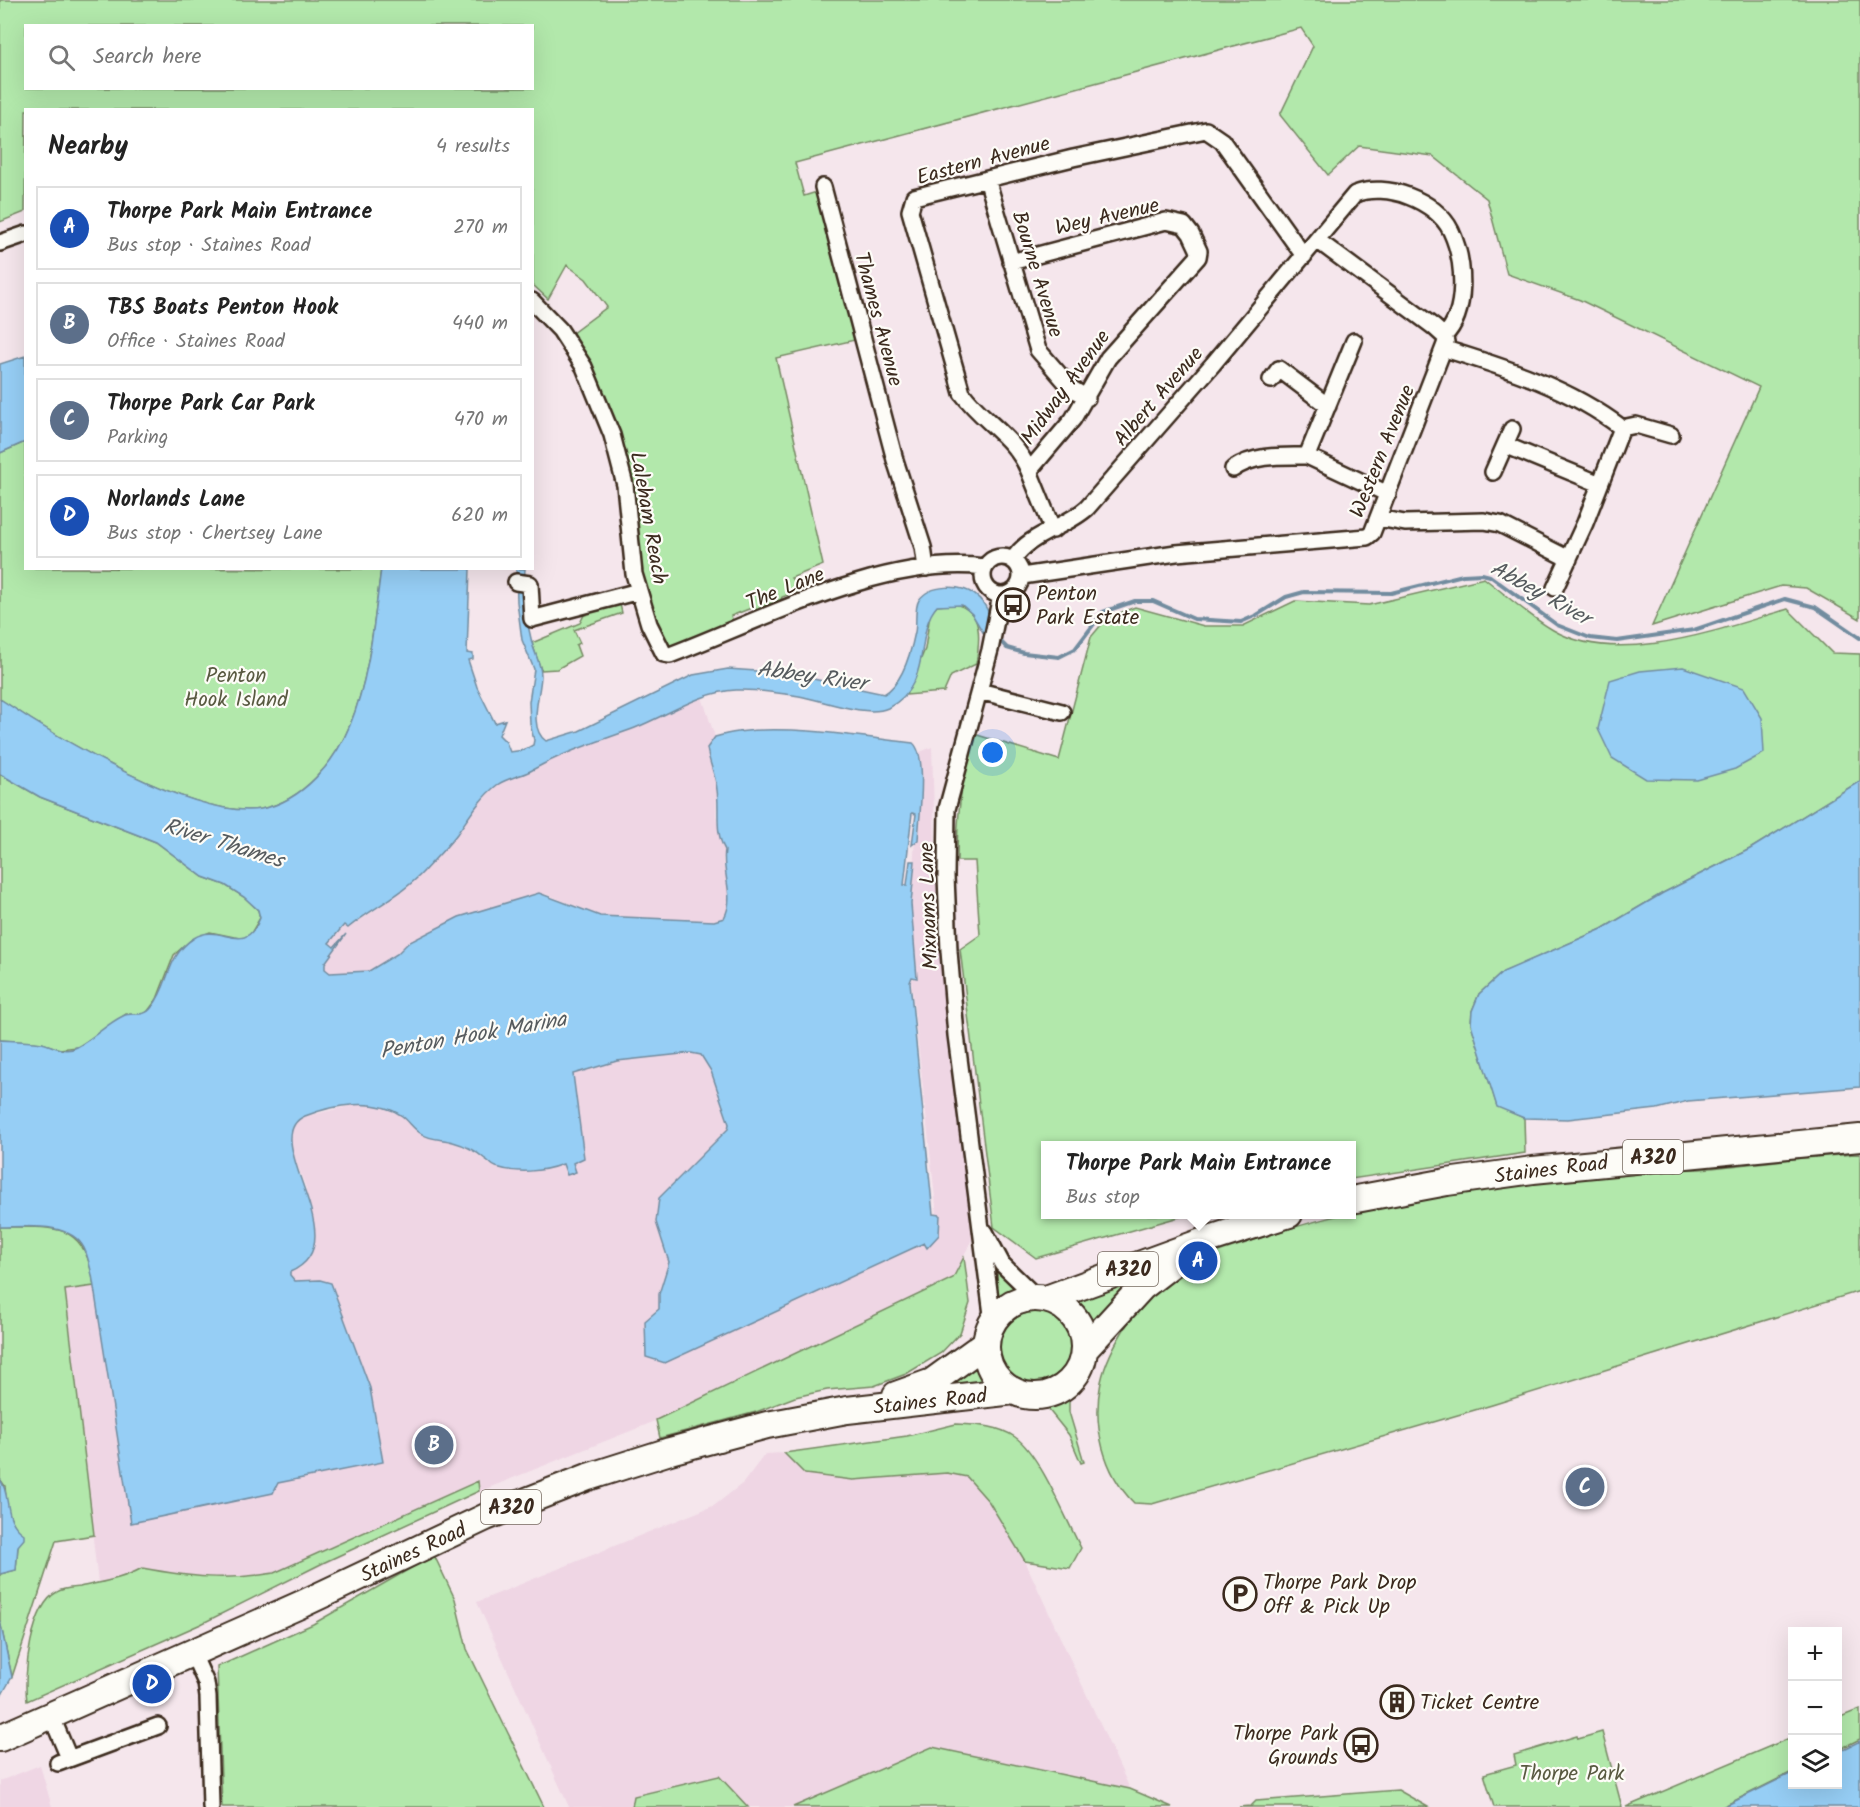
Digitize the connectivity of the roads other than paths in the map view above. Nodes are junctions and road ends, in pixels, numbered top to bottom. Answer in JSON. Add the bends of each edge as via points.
{"nodes":[{"id":1,"x":987,"y":179,"type":"junction"},
{"id":2,"x":823,"y":187,"type":"dead end"},
{"id":3,"x":24,"y":235,"type":"edge"},
{"id":4,"x":1317,"y":240,"type":"junction"},
{"id":5,"x":0,"y":243,"type":"edge"},
{"id":6,"x":1199,"y":251,"type":"joint"},
{"id":7,"x":1304,"y":256,"type":"junction"},
{"id":8,"x":1011,"y":262,"type":"junction"},
{"id":9,"x":534,"y":303,"type":"edge"},
{"id":10,"x":1354,"y":341,"type":"dead end"},
{"id":11,"x":1444,"y":343,"type":"junction"},
{"id":12,"x":1271,"y":380,"type":"dead end"},
{"id":13,"x":1087,"y":398,"type":"junction"},
{"id":14,"x":1328,"y":406,"type":"junction"},
{"id":15,"x":1622,"y":428,"type":"junction"},
{"id":16,"x":1512,"y":429,"type":"dead end"},
{"id":17,"x":1671,"y":435,"type":"dead end"},
{"id":18,"x":1505,"y":445,"type":"junction"},
{"id":19,"x":1307,"y":456,"type":"junction"},
{"id":20,"x":1233,"y":469,"type":"dead end"},
{"id":21,"x":1029,"y":471,"type":"junction"},
{"id":22,"x":1493,"y":472,"type":"dead end"},
{"id":23,"x":1600,"y":484,"type":"junction"},
{"id":24,"x":1388,"y":494,"type":"junction"},
{"id":25,"x":1378,"y":518,"type":"junction"},
{"id":26,"x":1053,"y":530,"type":"junction"},
{"id":27,"x":1569,"y":559,"type":"junction"},
{"id":28,"x":1013,"y":560,"type":"junction"},
{"id":29,"x":984,"y":567,"type":"junction"},
{"id":30,"x":926,"y":568,"type":"junction"},
{"id":31,"x":1022,"y":576,"type":"junction"},
{"id":32,"x":520,"y":582,"type":"dead end"},
{"id":33,"x":1555,"y":588,"type":"dead end"},
{"id":34,"x":639,"y":591,"type":"junction"},
{"id":35,"x":1001,"y":595,"type":"junction"},
{"id":36,"x":664,"y":654,"type":"joint"},
{"id":37,"x":978,"y":691,"type":"junction"},
{"id":38,"x":1062,"y":712,"type":"dead end"},
{"id":39,"x":1860,"y":1138,"type":"edge"},
{"id":40,"x":1356,"y":1199,"type":"edge"},
{"id":41,"x":1276,"y":1219,"type":"edge"},
{"id":42,"x":980,"y":1221,"type":"junction"},
{"id":43,"x":1210,"y":1239,"type":"junction"},
{"id":44,"x":1041,"y":1299,"type":"junction"},
{"id":45,"x":990,"y":1333,"type":"junction"},
{"id":46,"x":1084,"y":1350,"type":"junction"},
{"id":47,"x":1014,"y":1391,"type":"junction"},
{"id":48,"x":847,"y":1410,"type":"junction"},
{"id":49,"x":192,"y":1652,"type":"junction"},
{"id":50,"x":51,"y":1715,"type":"junction"},
{"id":51,"x":158,"y":1726,"type":"dead end"},
{"id":52,"x":0,"y":1738,"type":"edge"},
{"id":53,"x":211,"y":1807,"type":"edge"}],
"edges":[{"from":1,"to":7,"type":"street","name":"Eastern Avenue","via":[[1206,130],[1221,141]]},
{"from":1,"to":8,"type":"street","name":"Bourne Avenue"},
{"from":1,"to":21,"type":"street","name":"Eastern Avenue","via":[[914,197],[910,210],[962,393],[1017,448]]},
{"from":2,"to":30,"type":"street","name":"Thames Avenue"},
{"from":3,"to":5,"type":"street"},
{"from":4,"to":7,"type":"street","name":"Albert Avenue"},
{"from":4,"to":11,"type":"street"},
{"from":4,"to":11,"type":"street","name":"Western Avenue","via":[[1347,201],[1362,191],[1400,194],[1433,210],[1451,231],[1460,264],[1459,308]]},
{"from":6,"to":8,"type":"street","name":"Wey Avenue","via":[[1184,225],[1166,221]]},
{"from":6,"to":13,"type":"street","name":"Midway Avenue","via":[[1198,257],[1101,367]]},
{"from":7,"to":26,"type":"street","name":"Albert Avenue","via":[[1087,508]]},
{"from":8,"to":13,"type":"street","name":"Bourne Avenue","via":[[1038,350],[1071,388]]},
{"from":9,"to":34,"type":"street","name":"Laleham Reach","via":[[560,330],[584,367],[612,435],[625,484],[630,549]]},
{"from":10,"to":14,"type":"street"},
{"from":11,"to":15,"type":"street","via":[[1580,400]]},
{"from":11,"to":24,"type":"street","name":"Western Avenue"},
{"from":12,"to":14,"type":"street","via":[[1279,369]]},
{"from":13,"to":21,"type":"street","name":"Midway Avenue"},
{"from":14,"to":19,"type":"street"},
{"from":15,"to":17,"type":"street","via":[[1636,425]]},
{"from":15,"to":23,"type":"street"},
{"from":16,"to":18,"type":"street"},
{"from":18,"to":22,"type":"street"},
{"from":18,"to":23,"type":"street"},
{"from":19,"to":20,"type":"street","via":[[1260,458]]},
{"from":19,"to":24,"type":"street"},
{"from":21,"to":26,"type":"street","name":"Midway Avenue"},
{"from":23,"to":27,"type":"street"},
{"from":24,"to":25,"type":"street","name":"Western Avenue"},
{"from":25,"to":27,"type":"street","via":[[1405,523],[1500,524]]},
{"from":25,"to":31,"type":"street","name":"Western Avenue","via":[[1367,537],[1187,552]]},
{"from":26,"to":28,"type":"street","name":"Albert Avenue","via":[[1023,547]]},
{"from":27,"to":33,"type":"street"},
{"from":28,"to":29,"type":"street","via":[[995,557]]},
{"from":28,"to":31,"type":"street"},
{"from":29,"to":30,"type":"street","name":"The Lane"},
{"from":29,"to":35,"type":"street","via":[[987,589]]},
{"from":30,"to":36,"type":"street","name":"The Lane","via":[[846,586],[681,651]]},
{"from":31,"to":35,"type":"street","via":[[1015,590]]},
{"from":32,"to":34,"type":"street","via":[[530,584],[532,619]]},
{"from":34,"to":36,"type":"street","name":"Laleham Reach"},
{"from":35,"to":37,"type":"street","name":"Mixnams Lane"},
{"from":37,"to":38,"type":"street"},
{"from":37,"to":42,"type":"street","name":"Mixnams Lane","via":[[947,808],[946,876],[956,1035]]},
{"from":39,"to":40,"type":"main road","name":"Staines Road","number":"A320","via":[[1533,1170]]},
{"from":41,"to":43,"type":"main road","number":"A320"},
{"from":42,"to":44,"type":"street","name":"Mixnams Lane","via":[[1002,1264]]},
{"from":42,"to":45,"type":"street","name":"Mixnams Lane"},
{"from":43,"to":44,"type":"main road","number":"A320"},
{"from":43,"to":46,"type":"main road","number":"A320","via":[[1142,1287]]},
{"from":44,"to":45,"type":"main road","via":[[1012,1304]]},
{"from":44,"to":46,"type":"main road","via":[[1070,1312],[1080,1329]]},
{"from":45,"to":47,"type":"main road","via":[[993,1371]]},
{"from":45,"to":48,"type":"main road","name":"Staines Road","number":"A320","via":[[932,1382]]},
{"from":46,"to":47,"type":"main road","via":[[1075,1375],[1058,1390],[1037,1396]]},
{"from":47,"to":48,"type":"main road","name":"Staines Road","number":"A320"},
{"from":48,"to":49,"type":"main road","name":"Staines Road","number":"A320","via":[[767,1425],[588,1477],[486,1517]]},
{"from":49,"to":50,"type":"main road","number":"A320"},
{"from":49,"to":53,"type":"street","via":[[208,1697]]},
{"from":50,"to":51,"type":"street","via":[[64,1760]]},
{"from":50,"to":52,"type":"main road","number":"A320"}]}
